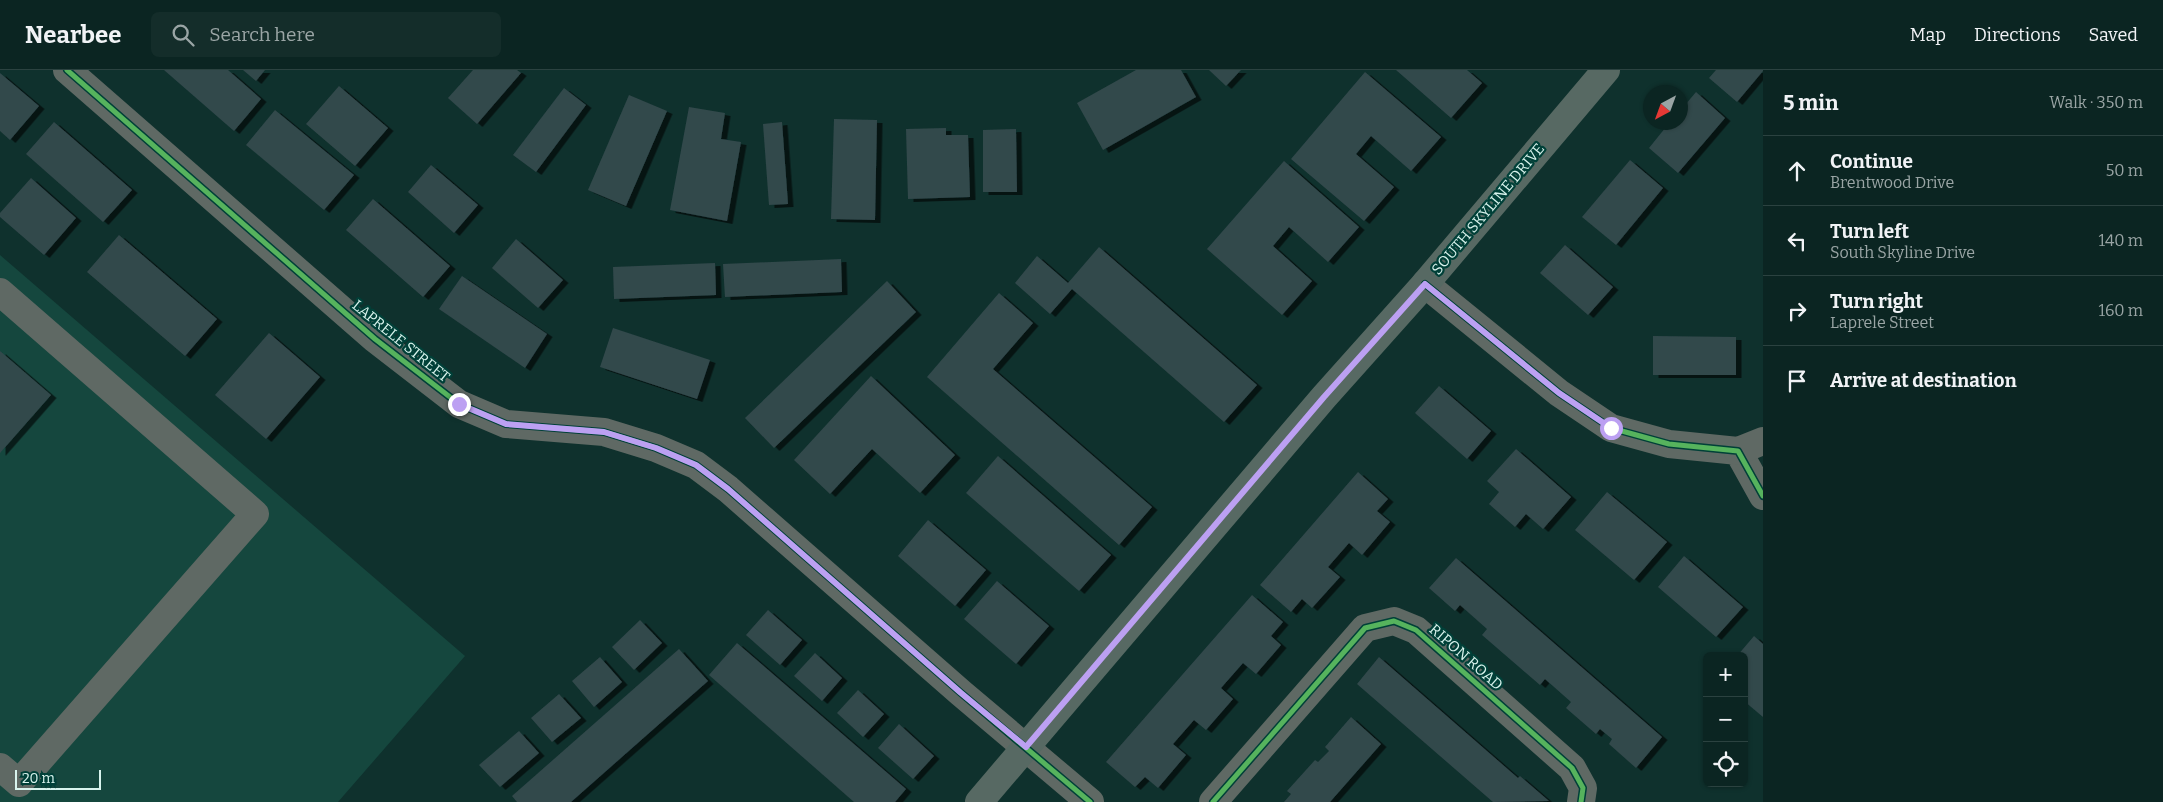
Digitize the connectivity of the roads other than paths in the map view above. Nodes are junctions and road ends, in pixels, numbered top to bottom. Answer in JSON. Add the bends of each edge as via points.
{"nodes":[{"id":1,"x":67,"y":70,"type":"edge"},
{"id":2,"x":1606,"y":70,"type":"edge"},
{"id":3,"x":1425,"y":284,"type":"junction"},
{"id":4,"x":0,"y":292,"type":"edge"},
{"id":5,"x":1763,"y":441,"type":"edge"},
{"id":6,"x":1738,"y":451,"type":"junction"},
{"id":7,"x":1763,"y":496,"type":"edge"},
{"id":8,"x":1026,"y":747,"type":"junction"},
{"id":9,"x":0,"y":767,"type":"edge"},
{"id":10,"x":979,"y":802,"type":"edge"},
{"id":11,"x":1090,"y":802,"type":"edge"},
{"id":12,"x":1213,"y":802,"type":"edge"},
{"id":13,"x":1582,"y":802,"type":"edge"}],
"edges":[{"from":1,"to":8,"type":"street","name":"LAPRELE STREET","via":[[375,339],[459,404],[506,424],[604,432],[696,465],[728,489]]},
{"from":2,"to":3,"type":"main road","name":"SOUTH SKYLINE DRIVE"},
{"from":3,"to":6,"type":"street","via":[[1559,393],[1611,428],[1669,444]]},
{"from":3,"to":8,"type":"main road","name":"SOUTH SKYLINE DRIVE","via":[[1324,397]]},
{"from":4,"to":9,"type":"street","via":[[254,514],[19,784]]},
{"from":5,"to":6,"type":"street"},
{"from":6,"to":7,"type":"street"},
{"from":8,"to":10,"type":"main road","name":"SOUTH SKYLINE DRIVE"},
{"from":8,"to":11,"type":"street","name":"LAPRELE STREET"},
{"from":12,"to":13,"type":"street","name":"RIPON ROAD","via":[[1365,628],[1394,621],[1416,630],[1572,768],[1583,788]]}]}
